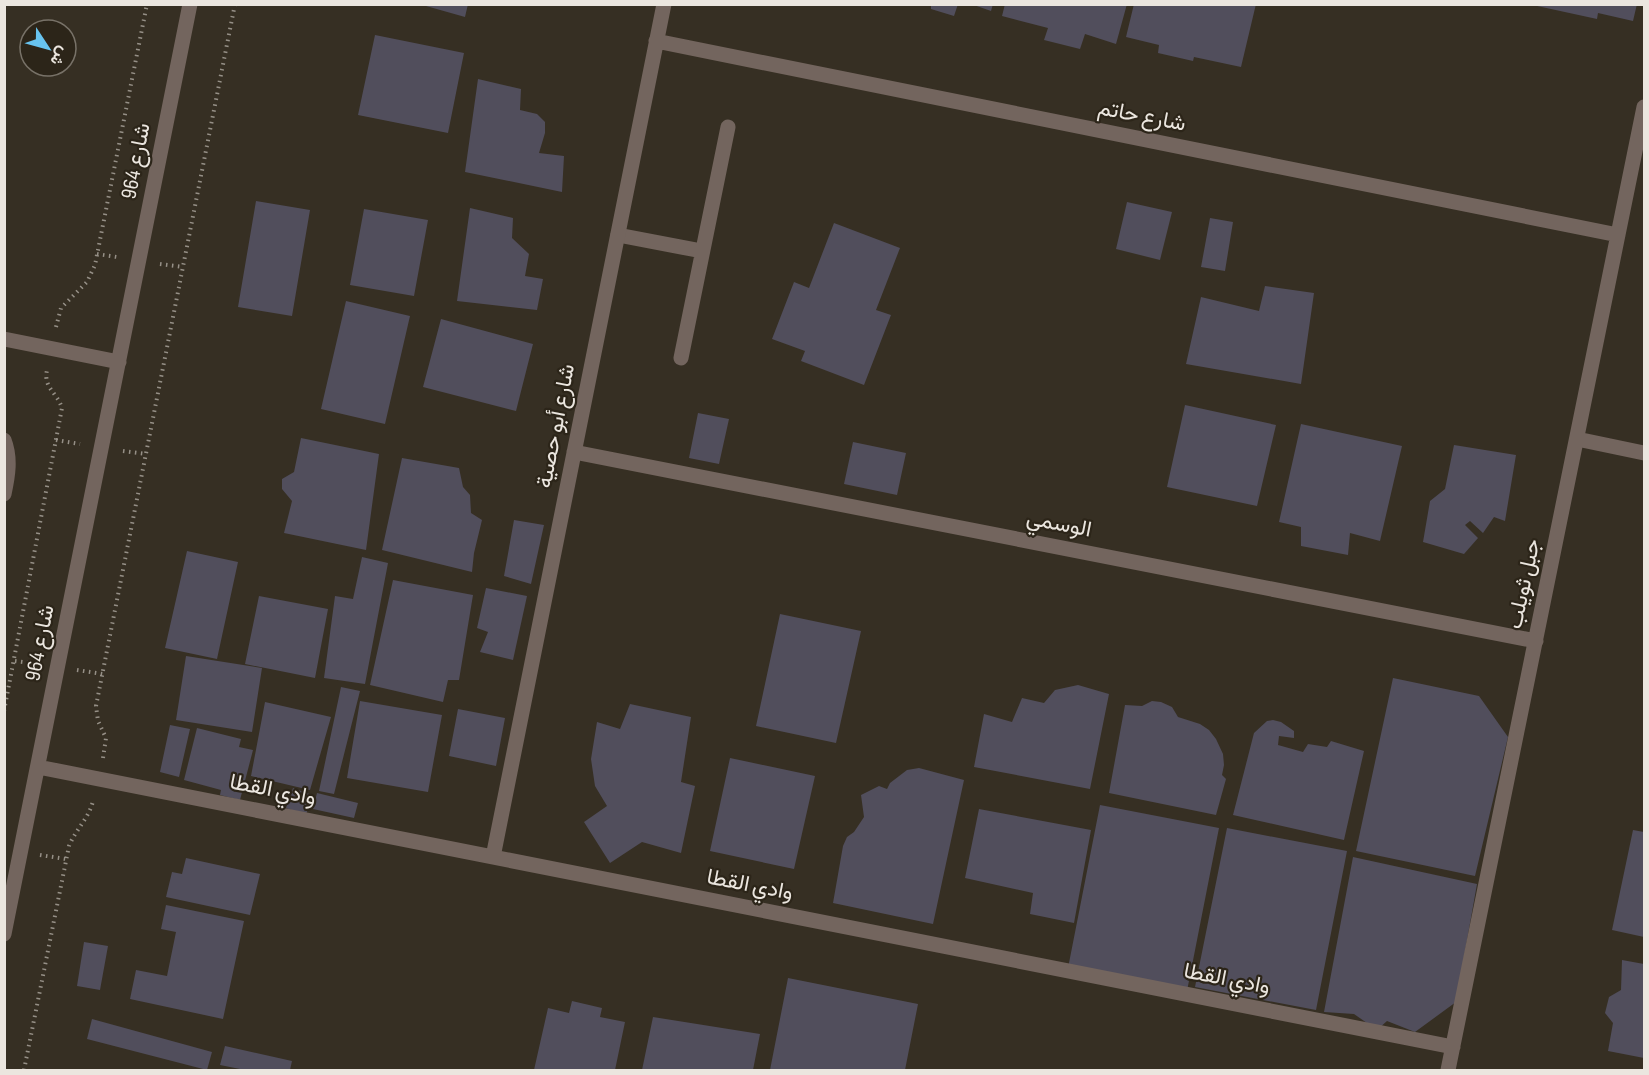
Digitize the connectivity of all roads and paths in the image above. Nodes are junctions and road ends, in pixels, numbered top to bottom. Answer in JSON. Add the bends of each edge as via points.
{"nodes":[{"id":1,"x":190,"y":4,"type":"edge"},
{"id":2,"x":235,"y":4,"type":"edge"},
{"id":3,"x":664,"y":4,"type":"edge"},
{"id":4,"x":656,"y":41,"type":"junction"},
{"id":5,"x":1644,"y":107,"type":"edge"},
{"id":6,"x":728,"y":127,"type":"dead end"},
{"id":7,"x":618,"y":235,"type":"junction"},
{"id":8,"x":1618,"y":235,"type":"junction"},
{"id":9,"x":702,"y":251,"type":"junction"},
{"id":10,"x":4,"y":339,"type":"edge"},
{"id":11,"x":681,"y":358,"type":"dead end"},
{"id":12,"x":119,"y":362,"type":"junction"},
{"id":13,"x":1577,"y":439,"type":"junction"},
{"id":14,"x":4,"y":440,"type":"edge"},
{"id":15,"x":574,"y":452,"type":"junction"},
{"id":16,"x":1644,"y":453,"type":"edge"},
{"id":17,"x":4,"y":494,"type":"edge"},
{"id":18,"x":1536,"y":641,"type":"junction"},
{"id":19,"x":38,"y":767,"type":"junction"},
{"id":20,"x":98,"y":779,"type":"junction"},
{"id":21,"x":493,"y":857,"type":"junction"},
{"id":22,"x":4,"y":934,"type":"edge"},
{"id":23,"x":1453,"y":1047,"type":"junction"},
{"id":24,"x":24,"y":1071,"type":"edge"},
{"id":25,"x":1448,"y":1071,"type":"edge"}],
"edges":[{"from":1,"to":12,"type":"street","name":"شارع 964"},
{"from":2,"to":20,"type":"path","via":[[96,706],[106,738]]},
{"from":3,"to":4,"type":"street","name":"شارع أبو حصية"},
{"from":4,"to":7,"type":"street","name":"شارع أبو حصية"},
{"from":4,"to":8,"type":"street","name":"شارع حاتم"},
{"from":5,"to":8,"type":"street","name":"جبل ثويلب"},
{"from":6,"to":9,"type":"street"},
{"from":7,"to":9,"type":"street"},
{"from":7,"to":15,"type":"street","name":"شارع أبو حصية"},
{"from":8,"to":13,"type":"street","name":"جبل ثويلب"},
{"from":9,"to":11,"type":"street"},
{"from":10,"to":12,"type":"street"},
{"from":12,"to":19,"type":"street","name":"شارع 964"},
{"from":13,"to":16,"type":"street"},
{"from":13,"to":18,"type":"street","name":"جبل ثويلب"},
{"from":14,"to":17,"type":"street","via":[[8,450]]},
{"from":15,"to":18,"type":"street","name":"الوسمي"},
{"from":15,"to":21,"type":"street","name":"شارع أبو حصية"},
{"from":18,"to":23,"type":"street","name":"جبل ثويلب"},
{"from":19,"to":20,"type":"street","name":"وادي القطا"},
{"from":19,"to":22,"type":"street","name":"شارع 964"},
{"from":20,"to":21,"type":"street","name":"وادي القطا"},
{"from":20,"to":24,"type":"path","via":[[89,814],[69,846]]},
{"from":21,"to":23,"type":"street","name":"وادي القطا"},
{"from":23,"to":25,"type":"street","name":"جبل ثويلب"}]}
